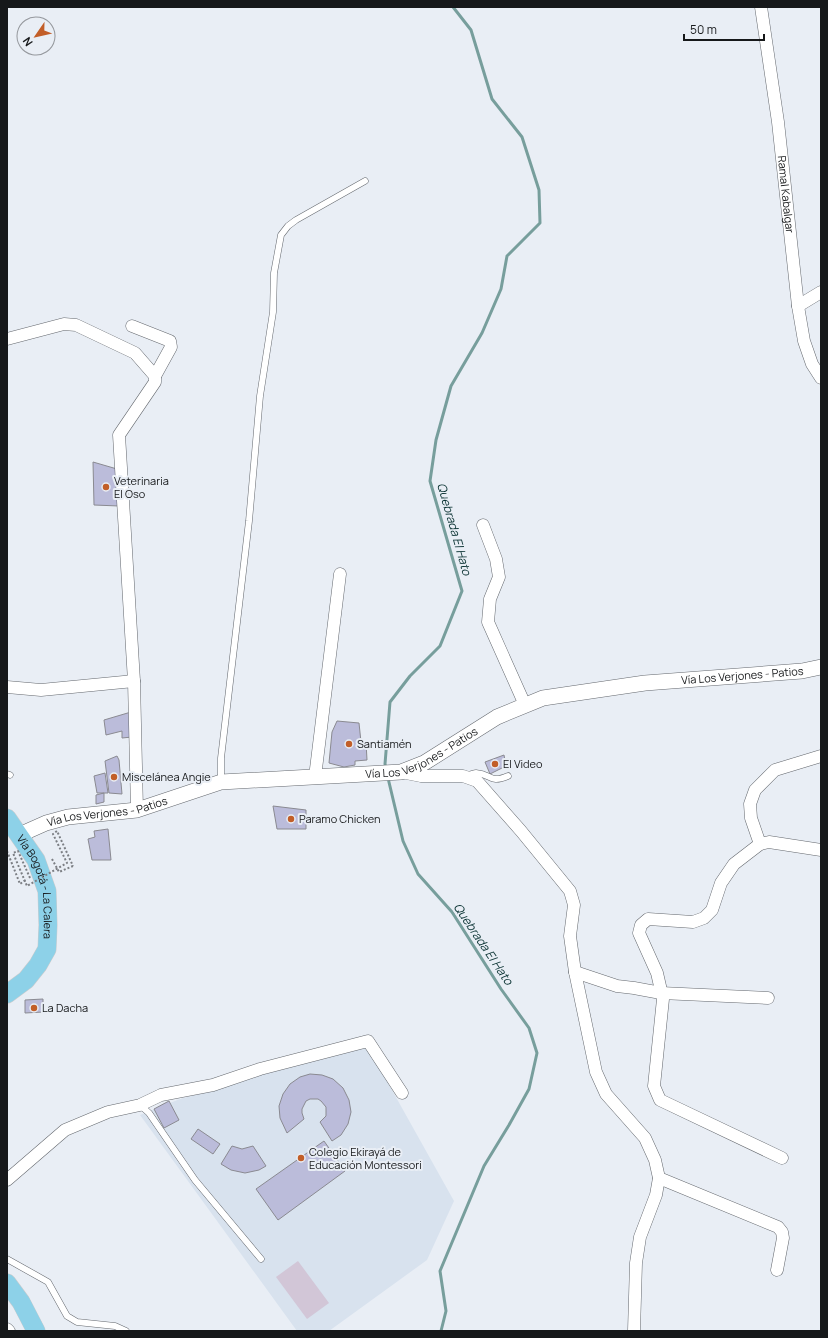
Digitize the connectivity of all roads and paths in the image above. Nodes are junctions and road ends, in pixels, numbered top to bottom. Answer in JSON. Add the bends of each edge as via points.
{"nodes":[{"id":1,"x":761,"y":7,"type":"edge"},
{"id":2,"x":365,"y":181,"type":"dead end"},
{"id":3,"x":821,"y":292,"type":"edge"},
{"id":4,"x":798,"y":306,"type":"junction"},
{"id":5,"x":132,"y":326,"type":"dead end"},
{"id":6,"x":7,"y":339,"type":"edge"},
{"id":7,"x":155,"y":376,"type":"junction"},
{"id":8,"x":821,"y":378,"type":"edge"},
{"id":9,"x":483,"y":525,"type":"dead end"},
{"id":10,"x":340,"y":574,"type":"dead end"},
{"id":11,"x":821,"y":667,"type":"edge"},
{"id":12,"x":134,"y":681,"type":"junction"},
{"id":13,"x":7,"y":687,"type":"edge"},
{"id":14,"x":525,"y":705,"type":"junction"},
{"id":15,"x":821,"y":756,"type":"edge"},
{"id":16,"x":392,"y":773,"type":"junction"},
{"id":17,"x":463,"y":776,"type":"junction"},
{"id":18,"x":508,"y":776,"type":"dead end"},
{"id":19,"x":315,"y":777,"type":"junction"},
{"id":20,"x":221,"y":782,"type":"junction"},
{"id":21,"x":137,"y":810,"type":"junction"},
{"id":22,"x":7,"y":818,"type":"edge"},
{"id":23,"x":19,"y":835,"type":"junction"},
{"id":24,"x":760,"y":844,"type":"junction"},
{"id":25,"x":821,"y":850,"type":"edge"},
{"id":26,"x":7,"y":852,"type":"edge"},
{"id":27,"x":48,"y":853,"type":"dead end"},
{"id":28,"x":575,"y":972,"type":"junction"},
{"id":29,"x":661,"y":992,"type":"junction"},
{"id":30,"x":7,"y":994,"type":"edge"},
{"id":31,"x":768,"y":998,"type":"dead end"},
{"id":32,"x":402,"y":1094,"type":"dead end"},
{"id":33,"x":140,"y":1105,"type":"junction"},
{"id":34,"x":782,"y":1158,"type":"dead end"},
{"id":35,"x":659,"y":1178,"type":"junction"},
{"id":36,"x":7,"y":1180,"type":"edge"},
{"id":37,"x":7,"y":1259,"type":"edge"},
{"id":38,"x":261,"y":1259,"type":"dead end"},
{"id":39,"x":777,"y":1270,"type":"dead end"},
{"id":40,"x":7,"y":1283,"type":"edge"},
{"id":41,"x":36,"y":1331,"type":"edge"},
{"id":42,"x":126,"y":1331,"type":"edge"},
{"id":43,"x":634,"y":1331,"type":"edge"}],
"edges":[{"from":1,"to":4,"type":"street","name":"Ramal Kabalgar","via":[[778,122]]},
{"from":2,"to":20,"type":"lane","via":[[296,220],[281,235],[274,273],[274,312],[260,396],[249,521],[221,758]]},
{"from":3,"to":4,"type":"street"},
{"from":4,"to":8,"type":"street","name":"Ramal Kabalgar","via":[[804,341],[812,364]]},
{"from":5,"to":7,"type":"street","via":[[170,341],[171,347]]},
{"from":6,"to":7,"type":"street","via":[[64,324],[76,325],[135,353]]},
{"from":7,"to":12,"type":"street","via":[[155,382],[119,435]]},
{"from":9,"to":14,"type":"street","via":[[496,559],[499,577],[490,599],[488,622]]},
{"from":10,"to":19,"type":"street"},
{"from":11,"to":14,"type":"street","name":"Vía Los Verjones - Patios","via":[[802,671],[645,683],[543,698]]},
{"from":12,"to":13,"type":"street","via":[[41,690]]},
{"from":12,"to":21,"type":"street"},
{"from":14,"to":16,"type":"street","name":"Vía Los Verjones - Patios","via":[[497,717],[424,764]]},
{"from":15,"to":24,"type":"street","via":[[775,770],[754,790],[750,804],[751,818]]},
{"from":16,"to":17,"type":"street"},
{"from":16,"to":19,"type":"street","name":"Vía Los Verjones - Patios"},
{"from":17,"to":18,"type":"lane","via":[[477,773],[496,780]]},
{"from":17,"to":28,"type":"street","via":[[477,781],[570,891],[574,905],[570,936]]},
{"from":19,"to":20,"type":"street","name":"Vía Los Verjones - Patios"},
{"from":20,"to":21,"type":"street","name":"Vía Los Verjones - Patios"},
{"from":21,"to":23,"type":"street","name":"Vía Los Verjones - Patios","via":[[68,817]]},
{"from":22,"to":23,"type":"main road","name":"Vía Bogotá - La Calera"},
{"from":23,"to":30,"type":"main road","name":"Vía Bogotá - La Calera","via":[[36,860],[47,891],[47,949],[26,980]]},
{"from":24,"to":25,"type":"street","via":[[770,842]]},
{"from":24,"to":29,"type":"street","via":[[734,864],[720,883],[712,910],[704,918],[693,922],[648,919],[641,925],[639,933],[657,974]]},
{"from":26,"to":27,"type":"path","bridge":true,"via":[[20,884],[30,878],[18,851],[12,853],[27,886],[67,863],[52,834],[57,831],[73,866],[59,872]]},
{"from":28,"to":29,"type":"street","via":[[617,986]]},
{"from":28,"to":35,"type":"street","via":[[596,1072],[606,1094],[645,1138],[655,1160]]},
{"from":29,"to":31,"type":"street"},
{"from":29,"to":34,"type":"street","via":[[663,999],[654,1086],[660,1100]]},
{"from":32,"to":33,"type":"street","via":[[368,1041],[260,1069],[213,1085],[161,1095]]},
{"from":33,"to":36,"type":"street","via":[[108,1112],[65,1130]]},
{"from":33,"to":38,"type":"lane","via":[[149,1113],[195,1180]]},
{"from":35,"to":39,"type":"street","via":[[778,1227],[783,1238]]},
{"from":35,"to":43,"type":"street","via":[[656,1195],[640,1237],[636,1263]]},
{"from":37,"to":42,"type":"lane","via":[[48,1282],[67,1316],[77,1322],[115,1326]]},
{"from":40,"to":41,"type":"main road","via":[[21,1302]]}]}
